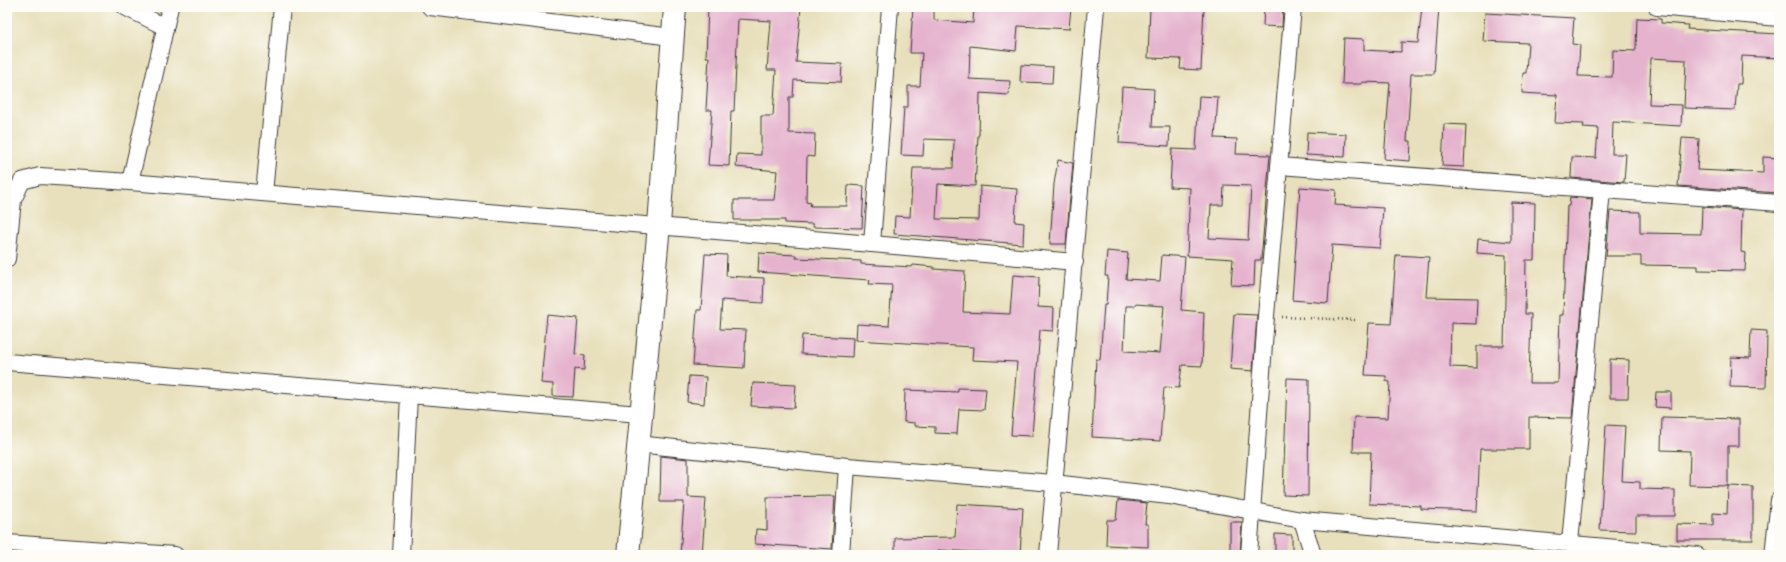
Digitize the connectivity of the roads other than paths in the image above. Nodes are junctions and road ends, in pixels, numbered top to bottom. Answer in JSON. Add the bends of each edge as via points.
{"nodes":[{"id":1,"x":125,"y":7,"type":"edge"},
{"id":2,"x":170,"y":7,"type":"edge"},
{"id":3,"x":282,"y":7,"type":"edge"},
{"id":4,"x":430,"y":7,"type":"edge"},
{"id":5,"x":675,"y":7,"type":"edge"},
{"id":6,"x":890,"y":7,"type":"edge"},
{"id":7,"x":1096,"y":7,"type":"edge"},
{"id":8,"x":1293,"y":7,"type":"edge"},
{"id":9,"x":1657,"y":7,"type":"edge"},
{"id":10,"x":1779,"y":18,"type":"edge"},
{"id":11,"x":165,"y":27,"type":"junction"},
{"id":12,"x":672,"y":37,"type":"junction"},
{"id":13,"x":1279,"y":166,"type":"junction"},
{"id":14,"x":130,"y":182,"type":"junction"},
{"id":15,"x":1602,"y":190,"type":"junction"},
{"id":16,"x":264,"y":193,"type":"junction"},
{"id":17,"x":1779,"y":203,"type":"edge"},
{"id":18,"x":659,"y":226,"type":"junction"},
{"id":19,"x":872,"y":244,"type":"junction"},
{"id":20,"x":7,"y":259,"type":"edge"},
{"id":21,"x":1075,"y":262,"type":"junction"},
{"id":22,"x":7,"y":362,"type":"edge"},
{"id":23,"x":409,"y":396,"type":"junction"},
{"id":24,"x":640,"y":414,"type":"junction"},
{"id":25,"x":637,"y":444,"type":"junction"},
{"id":26,"x":847,"y":466,"type":"junction"},
{"id":27,"x":1053,"y":483,"type":"junction"},
{"id":28,"x":1779,"y":500,"type":"edge"},
{"id":29,"x":1253,"y":510,"type":"junction"},
{"id":30,"x":1302,"y":520,"type":"junction"},
{"id":31,"x":7,"y":543,"type":"edge"},
{"id":32,"x":1570,"y":543,"type":"junction"},
{"id":33,"x":175,"y":555,"type":"edge"},
{"id":34,"x":401,"y":555,"type":"edge"},
{"id":35,"x":628,"y":555,"type":"edge"},
{"id":36,"x":841,"y":555,"type":"edge"},
{"id":37,"x":1048,"y":555,"type":"edge"},
{"id":38,"x":1249,"y":555,"type":"edge"},
{"id":39,"x":1313,"y":555,"type":"edge"},
{"id":40,"x":1697,"y":555,"type":"edge"},
{"id":41,"x":1773,"y":555,"type":"edge"}],
"edges":[{"from":1,"to":11,"type":"street"},
{"from":2,"to":11,"type":"street"},
{"from":3,"to":16,"type":"street"},
{"from":4,"to":12,"type":"street"},
{"from":5,"to":12,"type":"street"},
{"from":6,"to":19,"type":"street"},
{"from":7,"to":21,"type":"street"},
{"from":8,"to":13,"type":"street"},
{"from":9,"to":10,"type":"street"},
{"from":11,"to":14,"type":"street"},
{"from":12,"to":18,"type":"street"},
{"from":13,"to":15,"type":"street"},
{"from":13,"to":29,"type":"street"},
{"from":14,"to":16,"type":"street"},
{"from":14,"to":20,"type":"street","via":[[40,176],[22,182],[13,200]]},
{"from":15,"to":17,"type":"street"},
{"from":15,"to":32,"type":"street"},
{"from":16,"to":18,"type":"street"},
{"from":18,"to":19,"type":"street"},
{"from":18,"to":24,"type":"street"},
{"from":19,"to":21,"type":"street"},
{"from":21,"to":27,"type":"street"},
{"from":22,"to":23,"type":"street"},
{"from":23,"to":24,"type":"street"},
{"from":23,"to":34,"type":"street"},
{"from":24,"to":25,"type":"street"},
{"from":25,"to":26,"type":"street"},
{"from":25,"to":35,"type":"street"},
{"from":26,"to":27,"type":"street"},
{"from":26,"to":36,"type":"street"},
{"from":27,"to":29,"type":"street","via":[[1175,497]]},
{"from":27,"to":37,"type":"street"},
{"from":28,"to":41,"type":"street"},
{"from":29,"to":30,"type":"street"},
{"from":29,"to":38,"type":"street"},
{"from":30,"to":32,"type":"street"},
{"from":30,"to":39,"type":"street"},
{"from":31,"to":33,"type":"street"},
{"from":32,"to":40,"type":"street"}]}
